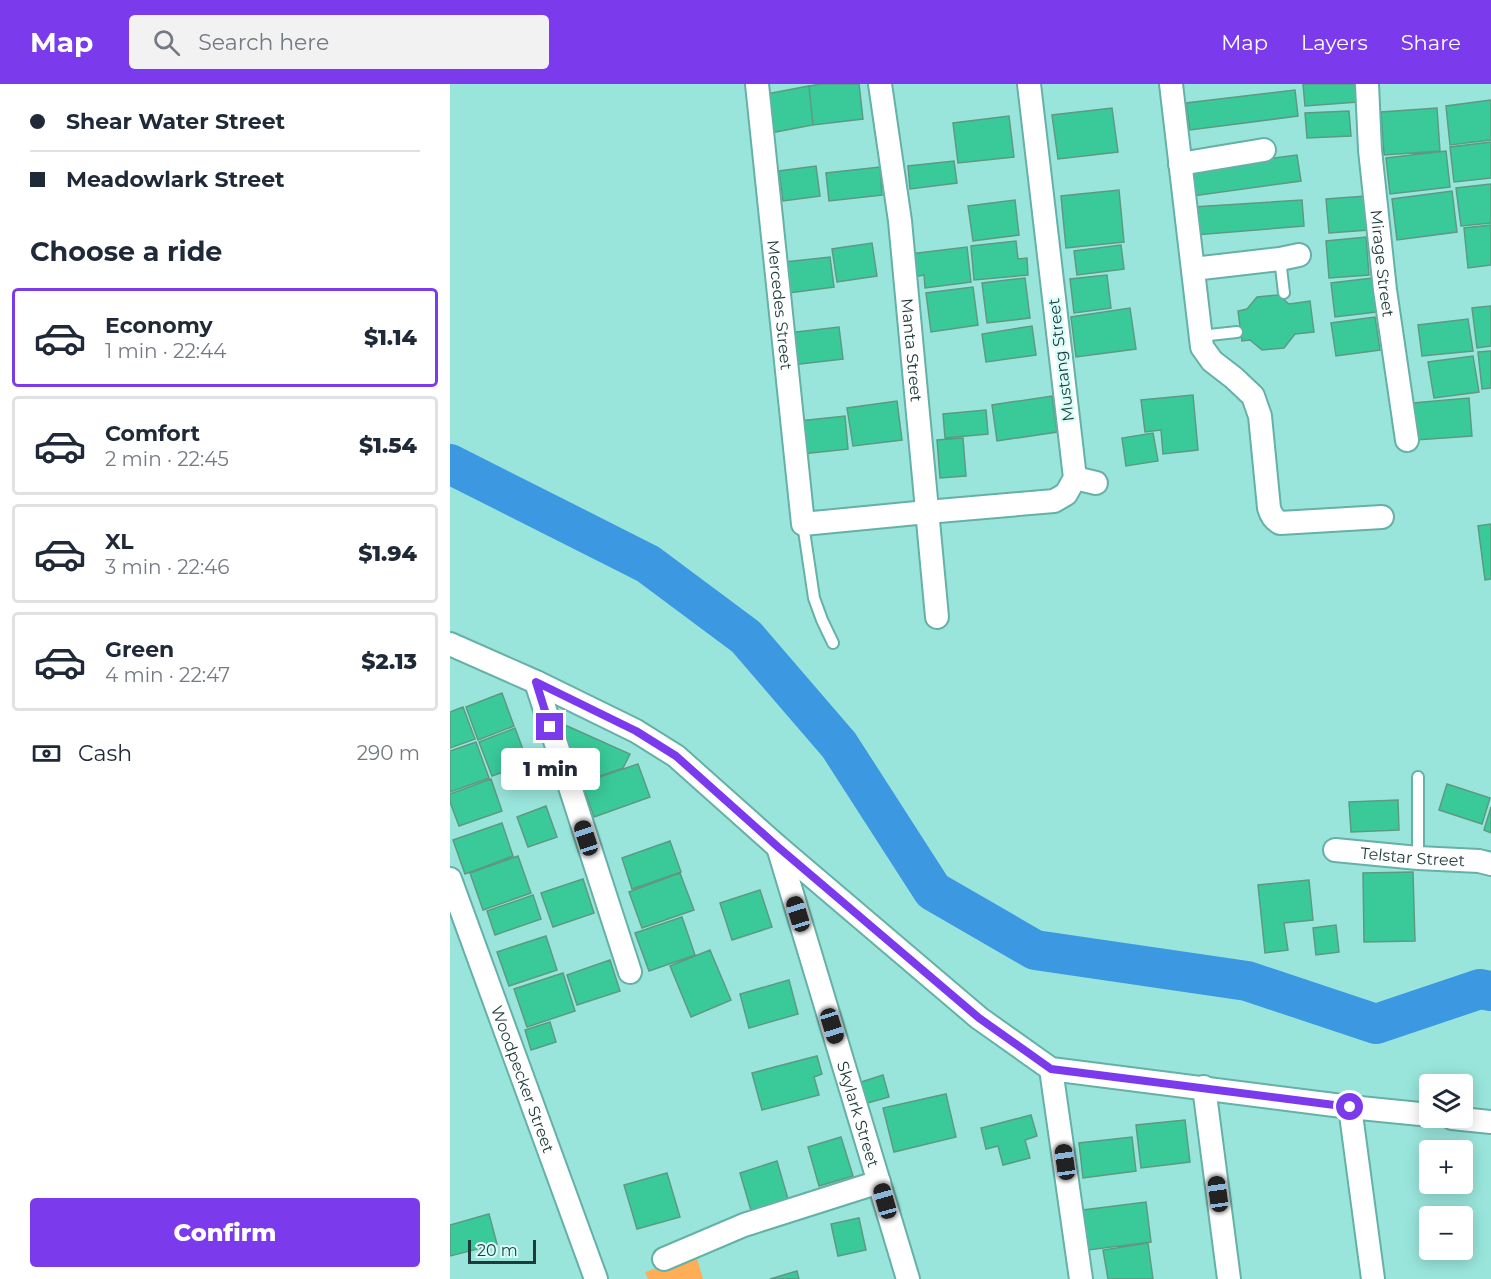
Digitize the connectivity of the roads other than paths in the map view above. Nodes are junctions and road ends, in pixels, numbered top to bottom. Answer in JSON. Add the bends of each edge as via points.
{"nodes":[{"id":1,"x":757,"y":84,"type":"edge"},
{"id":2,"x":880,"y":84,"type":"edge"},
{"id":3,"x":1029,"y":84,"type":"edge"},
{"id":4,"x":1171,"y":84,"type":"edge"},
{"id":5,"x":1366,"y":84,"type":"edge"},
{"id":6,"x":1264,"y":150,"type":"dead end"},
{"id":7,"x":1180,"y":164,"type":"junction"},
{"id":8,"x":1290,"y":257,"type":"joint"},
{"id":9,"x":1192,"y":269,"type":"junction"},
{"id":10,"x":1284,"y":293,"type":"dead end"},
{"id":11,"x":1237,"y":332,"type":"dead end"},
{"id":12,"x":1200,"y":336,"type":"junction"},
{"id":13,"x":1407,"y":440,"type":"dead end"},
{"id":14,"x":927,"y":512,"type":"junction"},
{"id":15,"x":1382,"y":517,"type":"dead end"},
{"id":16,"x":802,"y":524,"type":"junction"},
{"id":17,"x":937,"y":617,"type":"dead end"},
{"id":18,"x":834,"y":643,"type":"dead end"},
{"id":19,"x":450,"y":644,"type":"edge"},
{"id":20,"x":536,"y":682,"type":"junction"},
{"id":21,"x":1418,"y":777,"type":"dead end"},
{"id":22,"x":778,"y":847,"type":"junction"},
{"id":23,"x":1335,"y":850,"type":"dead end"},
{"id":24,"x":1418,"y":858,"type":"junction"},
{"id":25,"x":1491,"y":864,"type":"edge"},
{"id":26,"x":450,"y":879,"type":"edge"},
{"id":27,"x":630,"y":972,"type":"dead end"},
{"id":28,"x":1051,"y":1069,"type":"junction"},
{"id":29,"x":1204,"y":1087,"type":"junction"},
{"id":30,"x":1350,"y":1107,"type":"junction"},
{"id":31,"x":1419,"y":1114,"type":"edge"},
{"id":32,"x":1473,"y":1120,"type":"edge"},
{"id":33,"x":1491,"y":1122,"type":"edge"},
{"id":34,"x":879,"y":1182,"type":"junction"},
{"id":35,"x":664,"y":1259,"type":"dead end"},
{"id":36,"x":596,"y":1279,"type":"edge"},
{"id":37,"x":908,"y":1279,"type":"edge"},
{"id":38,"x":1081,"y":1279,"type":"edge"},
{"id":39,"x":1229,"y":1279,"type":"edge"},
{"id":40,"x":1373,"y":1279,"type":"edge"}],
"edges":[{"from":1,"to":16,"type":"street","name":"Mercedes Street"},
{"from":2,"to":14,"type":"street","name":"Manta Street","via":[[900,221]]},
{"from":3,"to":14,"type":"street","name":"Mustang Street","via":[[1085,480],[1054,501]]},
{"from":4,"to":7,"type":"street"},
{"from":5,"to":13,"type":"street","name":"Mirage Street","via":[[1383,278]]},
{"from":6,"to":7,"type":"street"},
{"from":7,"to":9,"type":"street"},
{"from":8,"to":9,"type":"street"},
{"from":8,"to":10,"type":"lane"},
{"from":9,"to":12,"type":"street"},
{"from":11,"to":12,"type":"lane"},
{"from":12,"to":15,"type":"street","via":[[1212,361],[1253,396],[1260,416],[1269,508],[1276,521]]},
{"from":14,"to":16,"type":"street","name":"Mustang Street"},
{"from":14,"to":17,"type":"street","name":"Manta Street"},
{"from":16,"to":18,"type":"lane","via":[[814,598]]},
{"from":19,"to":20,"type":"street"},
{"from":20,"to":22,"type":"street","via":[[636,731],[676,756]]},
{"from":20,"to":27,"type":"street"},
{"from":21,"to":24,"type":"lane"},
{"from":22,"to":28,"type":"street","via":[[979,1018]]},
{"from":22,"to":34,"type":"street","name":"Skylark Street"},
{"from":23,"to":24,"type":"street","name":"Telstar Street"},
{"from":24,"to":25,"type":"street","name":"Telstar Street"},
{"from":26,"to":36,"type":"street","name":"Woodpecker Street"},
{"from":28,"to":29,"type":"street"},
{"from":28,"to":38,"type":"street"},
{"from":29,"to":30,"type":"street"},
{"from":29,"to":39,"type":"street"},
{"from":30,"to":31,"type":"street"},
{"from":30,"to":40,"type":"street"},
{"from":32,"to":33,"type":"street"},
{"from":34,"to":35,"type":"street","via":[[744,1225]]},
{"from":34,"to":37,"type":"street","name":"Skylark Street"}]}
